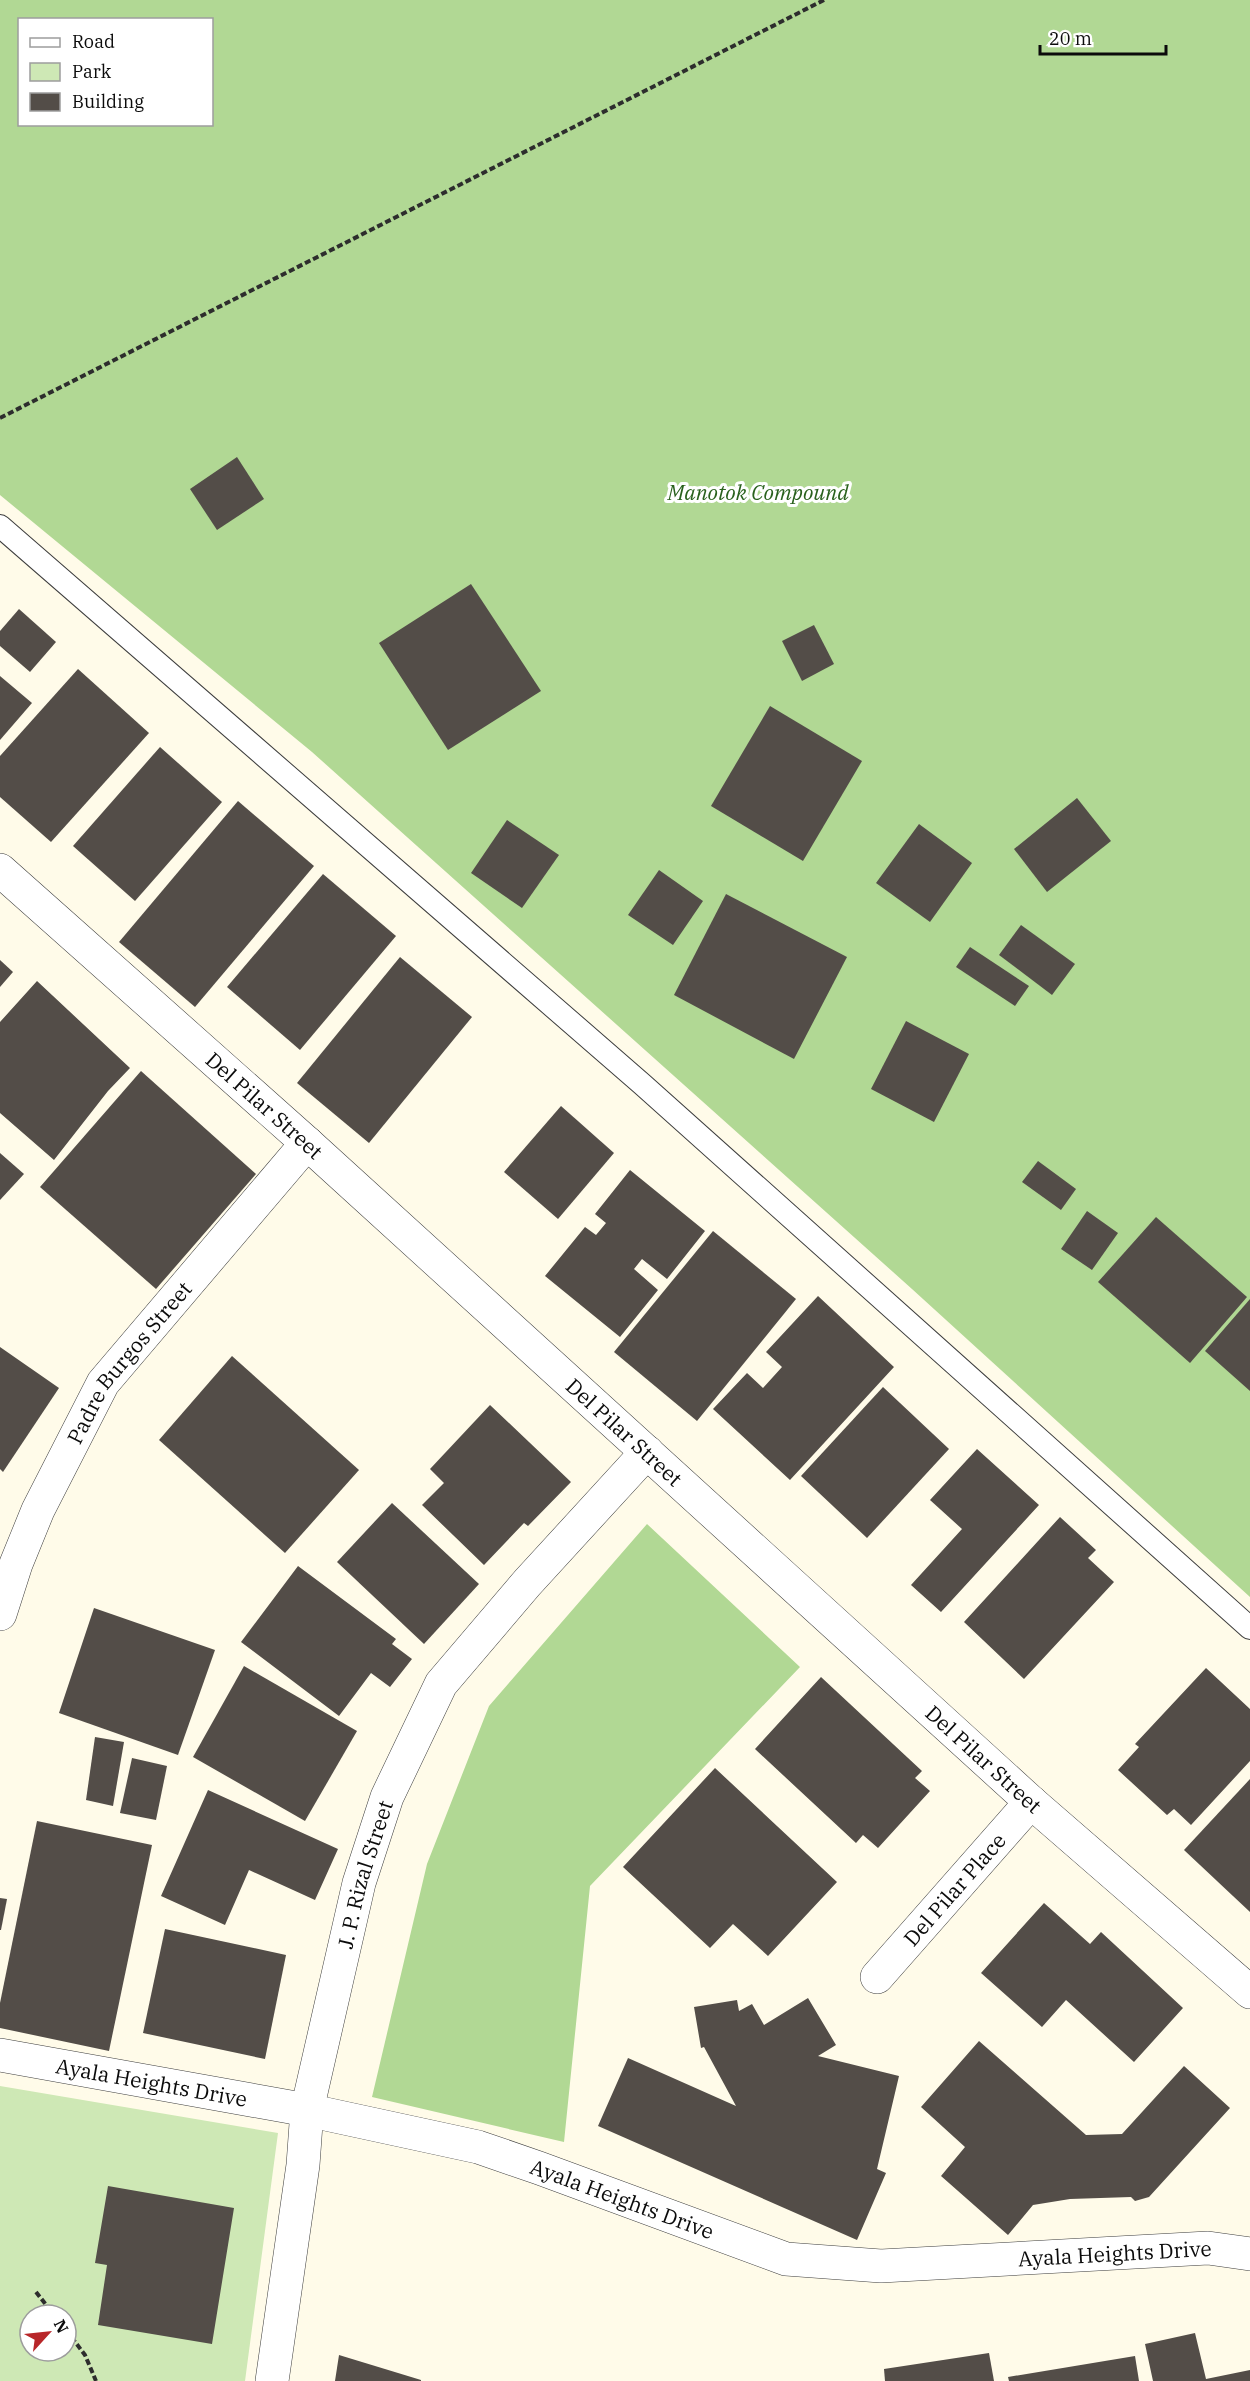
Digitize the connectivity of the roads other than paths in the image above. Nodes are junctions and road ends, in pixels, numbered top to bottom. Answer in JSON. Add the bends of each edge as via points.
{"nodes":[{"id":1,"x":0,"y":526,"type":"edge"},
{"id":2,"x":0,"y":870,"type":"edge"},
{"id":3,"x":308,"y":1143,"type":"junction"},
{"id":4,"x":647,"y":1452,"type":"junction"},
{"id":5,"x":0,"y":1614,"type":"edge"},
{"id":6,"x":1250,"y":1628,"type":"edge"},
{"id":7,"x":1031,"y":1802,"type":"junction"},
{"id":8,"x":877,"y":1977,"type":"dead end"},
{"id":9,"x":1250,"y":1992,"type":"edge"},
{"id":10,"x":0,"y":2055,"type":"edge"},
{"id":11,"x":307,"y":2110,"type":"junction"},
{"id":12,"x":1250,"y":2254,"type":"edge"},
{"id":13,"x":272,"y":2381,"type":"edge"}],
"edges":[{"from":1,"to":6,"type":"lane","via":[[633,1076]]},
{"from":2,"to":3,"type":"street","name":"Del Pilar Street"},
{"from":3,"to":4,"type":"street","name":"Del Pilar Street"},
{"from":3,"to":5,"type":"street","name":"Padre Burgos Street","via":[[103,1383],[38,1510]]},
{"from":4,"to":7,"type":"street","name":"Del Pilar Street"},
{"from":4,"to":11,"type":"street","name":"J. P. Rizal Street","via":[[441,1684],[387,1797],[359,1883]]},
{"from":7,"to":8,"type":"street","name":"Del Pilar Place"},
{"from":7,"to":9,"type":"street","name":"Del Pilar Street"},
{"from":10,"to":11,"type":"street","name":"Ayala Heights Drive"},
{"from":11,"to":12,"type":"street","name":"Ayala Heights Drive","via":[[478,2147],[786,2259],[881,2266],[1208,2248]]},
{"from":11,"to":13,"type":"street","name":"J. P. Rizal Street","via":[[303,2165]]}]}
